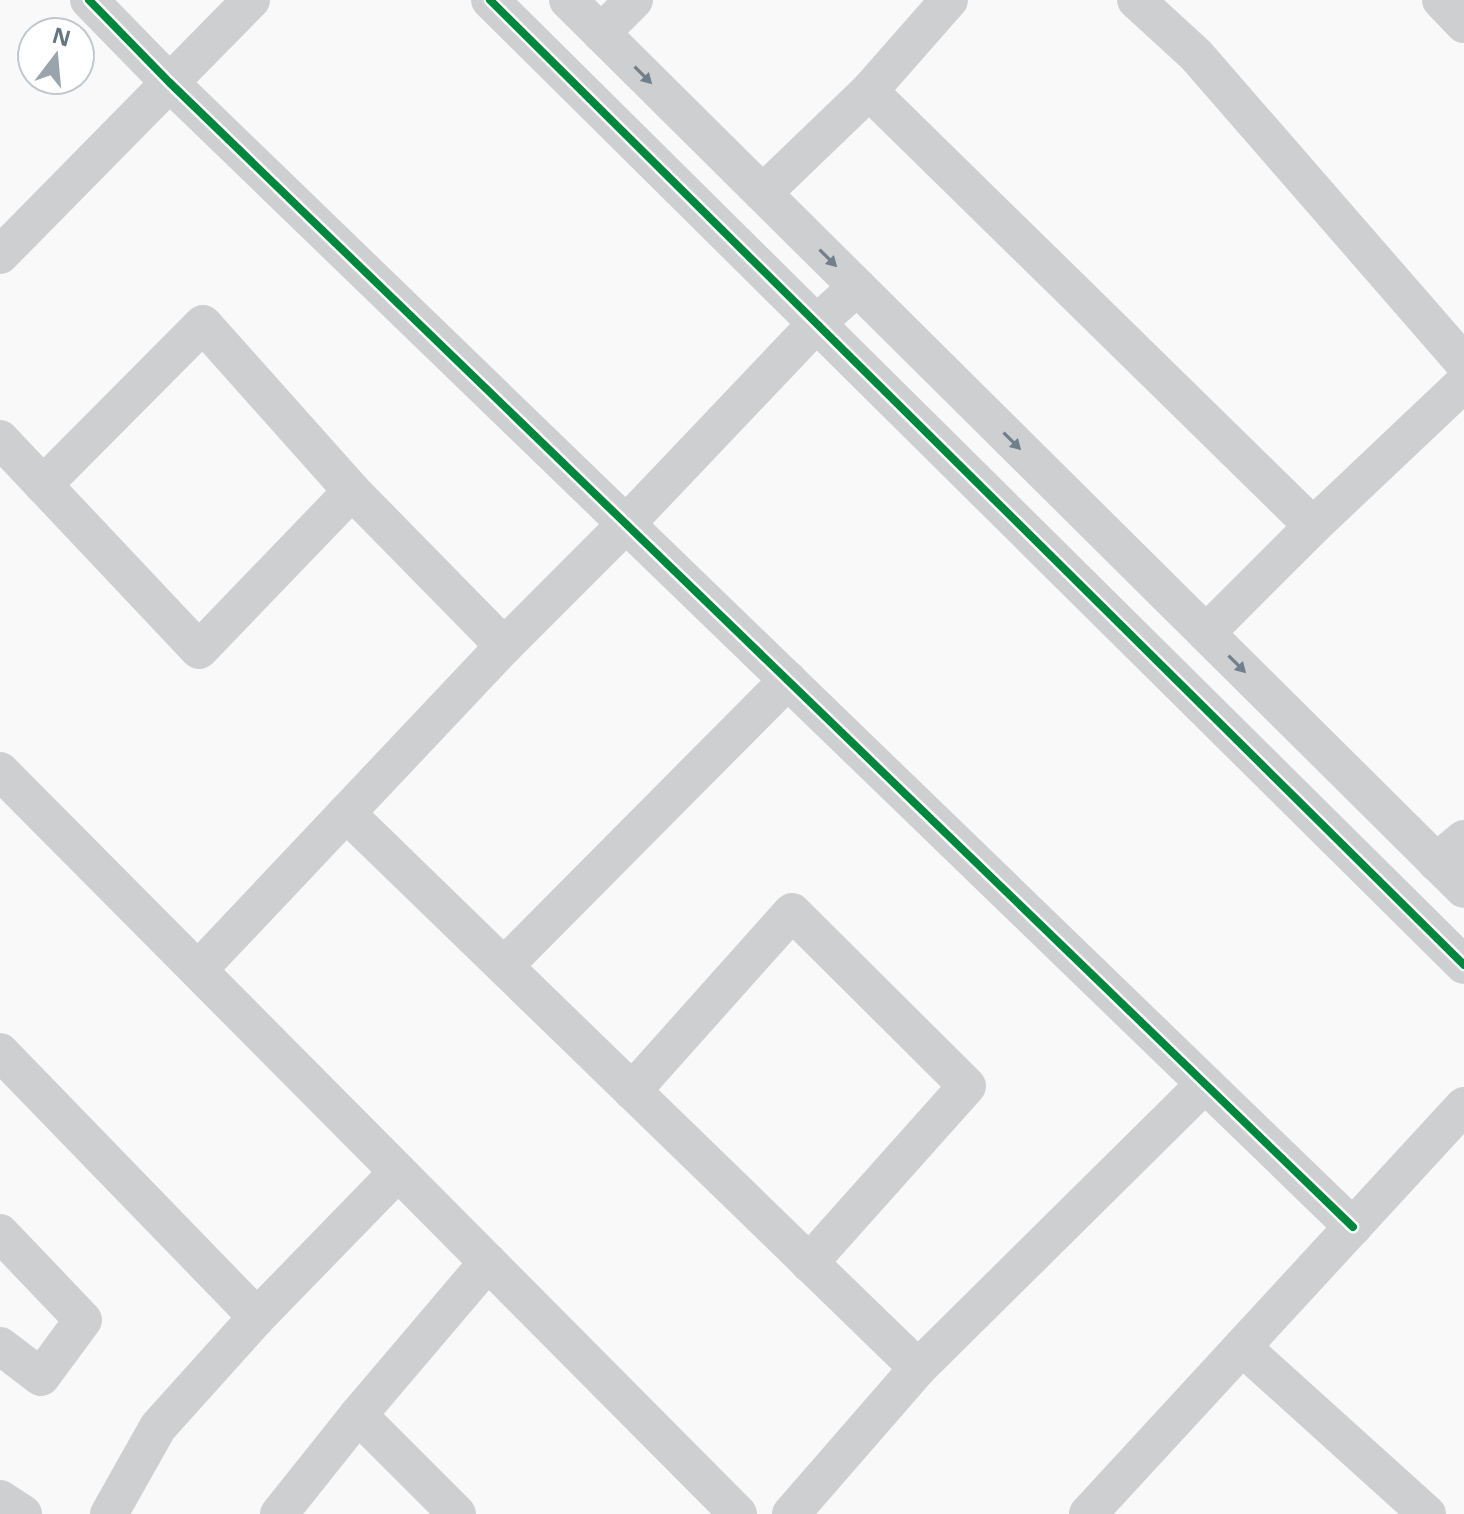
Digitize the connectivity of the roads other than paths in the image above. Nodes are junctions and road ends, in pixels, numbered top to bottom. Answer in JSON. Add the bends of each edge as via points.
{"nodes":[{"id":1,"x":89,"y":0,"type":"edge"},
{"id":2,"x":251,"y":0,"type":"edge"},
{"id":3,"x":490,"y":0,"type":"edge"},
{"id":4,"x":568,"y":0,"type":"edge"},
{"id":5,"x":634,"y":0,"type":"edge"},
{"id":6,"x":949,"y":0,"type":"edge"},
{"id":7,"x":1136,"y":0,"type":"edge"},
{"id":8,"x":1441,"y":0,"type":"edge"},
{"id":9,"x":1464,"y":24,"type":"edge"},
{"id":10,"x":601,"y":33,"type":"junction"},
{"id":11,"x":169,"y":82,"type":"junction"},
{"id":12,"x":869,"y":91,"type":"junction"},
{"id":13,"x":763,"y":193,"type":"junction"},
{"id":14,"x":0,"y":255,"type":"edge"},
{"id":15,"x":857,"y":287,"type":"junction"},
{"id":16,"x":816,"y":324,"type":"junction"},
{"id":17,"x":1464,"y":363,"type":"edge"},
{"id":18,"x":1464,"y":383,"type":"edge"},
{"id":19,"x":0,"y":439,"type":"edge"},
{"id":20,"x":43,"y":485,"type":"junction"},
{"id":21,"x":352,"y":491,"type":"junction"},
{"id":22,"x":626,"y":524,"type":"junction"},
{"id":23,"x":1313,"y":526,"type":"junction"},
{"id":24,"x":1206,"y":633,"type":"junction"},
{"id":25,"x":504,"y":646,"type":"junction"},
{"id":26,"x":788,"y":680,"type":"junction"},
{"id":27,"x":0,"y":771,"type":"edge"},
{"id":28,"x":346,"y":813,"type":"junction"},
{"id":29,"x":1450,"y":850,"type":"edge"},
{"id":30,"x":1464,"y":889,"type":"edge"},
{"id":31,"x":1464,"y":965,"type":"edge"},
{"id":32,"x":504,"y":966,"type":"junction"},
{"id":33,"x":198,"y":970,"type":"junction"},
{"id":34,"x":0,"y":1052,"type":"edge"},
{"id":35,"x":1205,"y":1084,"type":"junction"},
{"id":36,"x":632,"y":1091,"type":"junction"},
{"id":37,"x":1464,"y":1106,"type":"edge"},
{"id":38,"x":398,"y":1172,"type":"junction"},
{"id":39,"x":1353,"y":1227,"type":"junction"},
{"id":40,"x":0,"y":1233,"type":"edge"},
{"id":41,"x":488,"y":1262,"type":"junction"},
{"id":42,"x":809,"y":1263,"type":"junction"},
{"id":43,"x":257,"y":1317,"type":"junction"},
{"id":44,"x":0,"y":1346,"type":"edge"},
{"id":45,"x":1242,"y":1347,"type":"junction"},
{"id":46,"x":918,"y":1368,"type":"junction"},
{"id":47,"x":358,"y":1415,"type":"junction"},
{"id":48,"x":0,"y":1499,"type":"edge"},
{"id":49,"x":23,"y":1514,"type":"edge"},
{"id":50,"x":109,"y":1514,"type":"edge"},
{"id":51,"x":279,"y":1514,"type":"edge"},
{"id":52,"x":457,"y":1514,"type":"edge"},
{"id":53,"x":738,"y":1514,"type":"edge"},
{"id":54,"x":791,"y":1514,"type":"edge"},
{"id":55,"x":1088,"y":1514,"type":"edge"},
{"id":56,"x":1427,"y":1514,"type":"edge"}],
"edges":[{"from":1,"to":11,"type":"street"},
{"from":2,"to":11,"type":"street"},
{"from":3,"to":16,"type":"street"},
{"from":4,"to":10,"type":"street"},
{"from":5,"to":10,"type":"street"},
{"from":6,"to":12,"type":"street"},
{"from":7,"to":17,"type":"street","via":[[1196,55]]},
{"from":8,"to":9,"type":"street"},
{"from":10,"to":13,"type":"street","one_way":true},
{"from":11,"to":14,"type":"street"},
{"from":11,"to":22,"type":"street"},
{"from":12,"to":13,"type":"street"},
{"from":12,"to":23,"type":"street"},
{"from":13,"to":15,"type":"street","one_way":true},
{"from":15,"to":16,"type":"street"},
{"from":15,"to":24,"type":"street","one_way":true},
{"from":16,"to":22,"type":"street"},
{"from":16,"to":31,"type":"street"},
{"from":18,"to":23,"type":"street"},
{"from":19,"to":20,"type":"street"},
{"from":20,"to":21,"type":"street","via":[[199,650]]},
{"from":20,"to":21,"type":"street","via":[[203,324]]},
{"from":21,"to":25,"type":"street"},
{"from":22,"to":25,"type":"street"},
{"from":22,"to":26,"type":"street"},
{"from":23,"to":24,"type":"street"},
{"from":24,"to":29,"type":"street","one_way":true},
{"from":25,"to":28,"type":"street"},
{"from":26,"to":32,"type":"street"},
{"from":26,"to":35,"type":"street"},
{"from":27,"to":33,"type":"street"},
{"from":28,"to":32,"type":"street"},
{"from":28,"to":33,"type":"street"},
{"from":29,"to":30,"type":"street"},
{"from":32,"to":36,"type":"street"},
{"from":33,"to":38,"type":"street"},
{"from":34,"to":43,"type":"street"},
{"from":35,"to":39,"type":"street"},
{"from":35,"to":46,"type":"street"},
{"from":36,"to":42,"type":"street"},
{"from":36,"to":42,"type":"street","via":[[792,912],[967,1086]]},
{"from":37,"to":39,"type":"street"},
{"from":38,"to":41,"type":"street"},
{"from":38,"to":43,"type":"street"},
{"from":39,"to":45,"type":"street"},
{"from":40,"to":44,"type":"street","via":[[83,1320],[41,1377]]},
{"from":41,"to":47,"type":"street"},
{"from":41,"to":53,"type":"street"},
{"from":42,"to":46,"type":"street"},
{"from":43,"to":50,"type":"street","via":[[158,1427]]},
{"from":45,"to":55,"type":"street"},
{"from":45,"to":56,"type":"street"},
{"from":46,"to":54,"type":"street"},
{"from":47,"to":51,"type":"street"},
{"from":47,"to":52,"type":"street"},
{"from":48,"to":49,"type":"street"}]}
